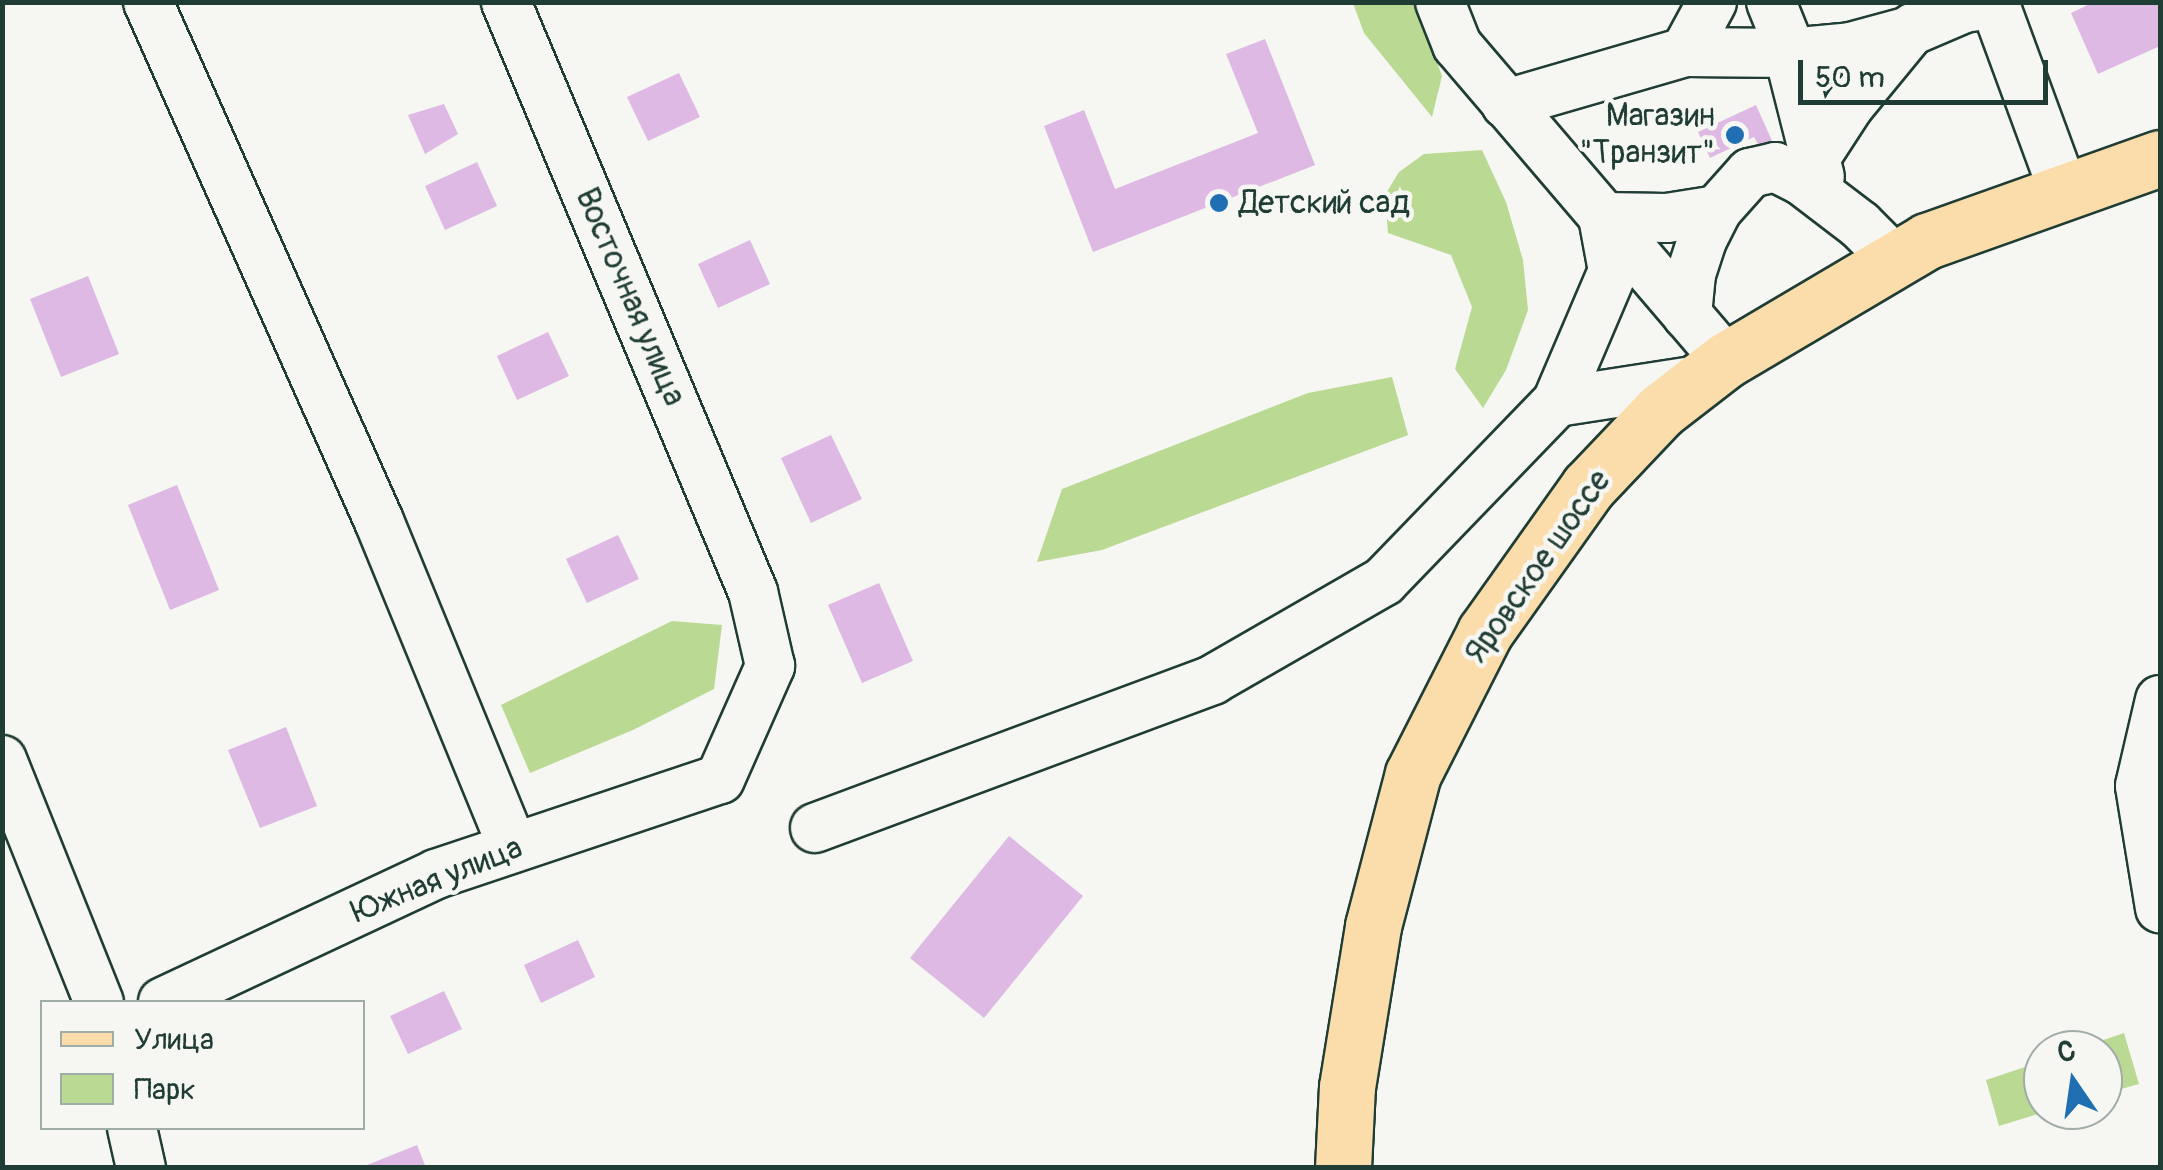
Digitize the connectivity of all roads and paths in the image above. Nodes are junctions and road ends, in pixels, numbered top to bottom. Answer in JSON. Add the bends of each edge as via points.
{"nodes":[{"id":1,"x":148,"y":2,"type":"edge"},
{"id":2,"x":506,"y":2,"type":"edge"},
{"id":3,"x":1440,"y":2,"type":"edge"},
{"id":4,"x":1712,"y":2,"type":"edge"},
{"id":5,"x":1771,"y":2,"type":"edge"},
{"id":6,"x":1994,"y":3,"type":"edge"},
{"id":7,"x":1921,"y":16,"type":"edge"},
{"id":8,"x":1685,"y":52,"type":"junction"},
{"id":9,"x":1789,"y":54,"type":"junction"},
{"id":10,"x":1506,"y":104,"type":"junction"},
{"id":11,"x":2160,"y":158,"type":"edge"},
{"id":12,"x":1814,"y":180,"type":"junction"},
{"id":13,"x":2063,"y":190,"type":"junction"},
{"id":14,"x":1593,"y":205,"type":"junction"},
{"id":15,"x":1717,"y":210,"type":"junction"},
{"id":16,"x":1895,"y":260,"type":"junction"},
{"id":17,"x":1688,"y":316,"type":"junction"},
{"id":18,"x":1712,"y":370,"type":"junction"},
{"id":19,"x":1557,"y":402,"type":"junction"},
{"id":20,"x":2160,"y":700,"type":"edge"},
{"id":21,"x":2,"y":760,"type":"edge"},
{"id":22,"x":2150,"y":779,"type":"edge"},
{"id":23,"x":720,"y":780,"type":"joint"},
{"id":24,"x":815,"y":828,"type":"dead end"},
{"id":25,"x":513,"y":848,"type":"junction"},
{"id":26,"x":2160,"y":908,"type":"edge"},
{"id":27,"x":98,"y":1000,"type":"edge"},
{"id":28,"x":167,"y":1000,"type":"edge"},
{"id":29,"x":132,"y":1130,"type":"edge"},
{"id":30,"x":141,"y":1168,"type":"edge"},
{"id":31,"x":1343,"y":1168,"type":"edge"}],
"edges":[{"from":1,"to":25,"type":"street","via":[[371,503]]},
{"from":2,"to":23,"type":"street","name":"Восточная улица","via":[[753,592],[770,666]]},
{"from":3,"to":10,"type":"street","via":[[1457,45]]},
{"from":4,"to":8,"type":"street"},
{"from":5,"to":9,"type":"street"},
{"from":6,"to":7,"type":"street"},
{"from":6,"to":13,"type":"street"},
{"from":7,"to":9,"type":"street","via":[[1851,47]]},
{"from":7,"to":12,"type":"street","via":[[1849,106]]},
{"from":8,"to":9,"type":"street"},
{"from":8,"to":10,"type":"street"},
{"from":9,"to":12,"type":"street"},
{"from":10,"to":14,"type":"street"},
{"from":11,"to":13,"type":"main road","name":"Яровское шоссе"},
{"from":12,"to":15,"type":"street","via":[[1775,167],[1750,173]]},
{"from":12,"to":16,"type":"street"},
{"from":13,"to":16,"type":"main road","name":"Яровское шоссе","via":[[1927,241]]},
{"from":14,"to":15,"type":"street","via":[[1667,218]]},
{"from":14,"to":17,"type":"street"},
{"from":14,"to":19,"type":"street","via":[[1613,271]]},
{"from":15,"to":17,"type":"street","via":[[1691,274]]},
{"from":16,"to":18,"type":"main road","name":"Яровское шоссе"},
{"from":17,"to":18,"type":"street"},
{"from":18,"to":19,"type":"street"},
{"from":18,"to":31,"type":"main road","name":"Яровское шоссе","via":[[1660,410],[1588,488],[1485,632],[1413,774],[1373,926],[1346,1087]]},
{"from":19,"to":24,"type":"street","via":[[1384,581],[1212,680]]},
{"from":20,"to":22,"type":"street"},
{"from":21,"to":27,"type":"street"},
{"from":22,"to":26,"type":"street"},
{"from":23,"to":25,"type":"street","name":"Южная улица"},
{"from":25,"to":28,"type":"street","name":"Южная улица","via":[[436,874]]},
{"from":29,"to":30,"type":"street"}]}
